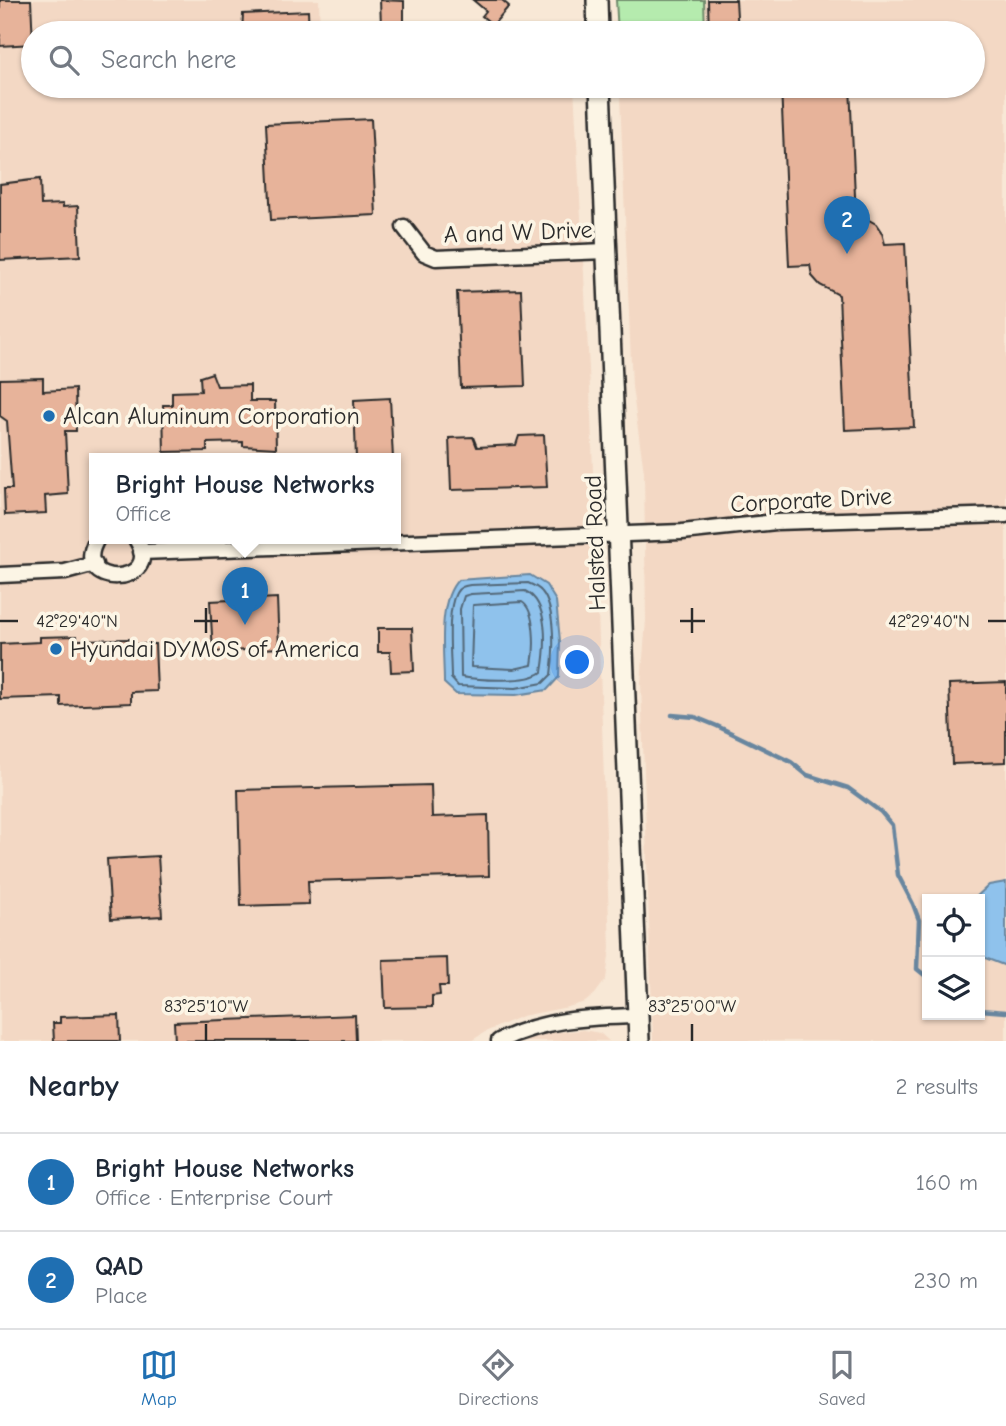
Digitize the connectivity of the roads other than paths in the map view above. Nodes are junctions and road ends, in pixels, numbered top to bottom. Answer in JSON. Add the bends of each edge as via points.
{"nodes":[{"id":1,"x":597,"y":0,"type":"edge"},
{"id":2,"x":598,"y":21,"type":"edge"},
{"id":3,"x":600,"y":98,"type":"edge"},
{"id":4,"x":404,"y":227,"type":"dead end"},
{"id":5,"x":606,"y":251,"type":"junction"},
{"id":6,"x":1006,"y":515,"type":"edge"},
{"id":7,"x":619,"y":534,"type":"junction"},
{"id":8,"x":401,"y":539,"type":"edge"},
{"id":9,"x":95,"y":544,"type":"edge"},
{"id":10,"x":182,"y":544,"type":"edge"},
{"id":11,"x":138,"y":545,"type":"edge"},
{"id":12,"x":94,"y":564,"type":"junction"},
{"id":13,"x":0,"y":575,"type":"edge"},
{"id":14,"x":638,"y":1016,"type":"junction"},
{"id":15,"x":499,"y":1041,"type":"edge"},
{"id":16,"x":639,"y":1041,"type":"edge"}],
"edges":[{"from":1,"to":2,"type":"street"},
{"from":3,"to":5,"type":"street","name":"Halsted Road"},
{"from":4,"to":5,"type":"street","name":"A and W Drive","via":[[424,253],[436,258]]},
{"from":5,"to":7,"type":"street","name":"Halsted Road"},
{"from":6,"to":7,"type":"street","name":"Corporate Drive","via":[[776,522]]},
{"from":7,"to":8,"type":"street","name":"Corporate Drive"},
{"from":7,"to":14,"type":"street","name":"Halsted Road"},
{"from":9,"to":12,"type":"street"},
{"from":10,"to":11,"type":"street","name":"Corporate Drive"},
{"from":11,"to":12,"type":"street","via":[[140,561],[127,575],[109,577]]},
{"from":12,"to":13,"type":"street","via":[[65,572]]},
{"from":14,"to":15,"type":"street","via":[[563,1020],[527,1028]]},
{"from":14,"to":16,"type":"street","name":"Halsted Road"}]}
